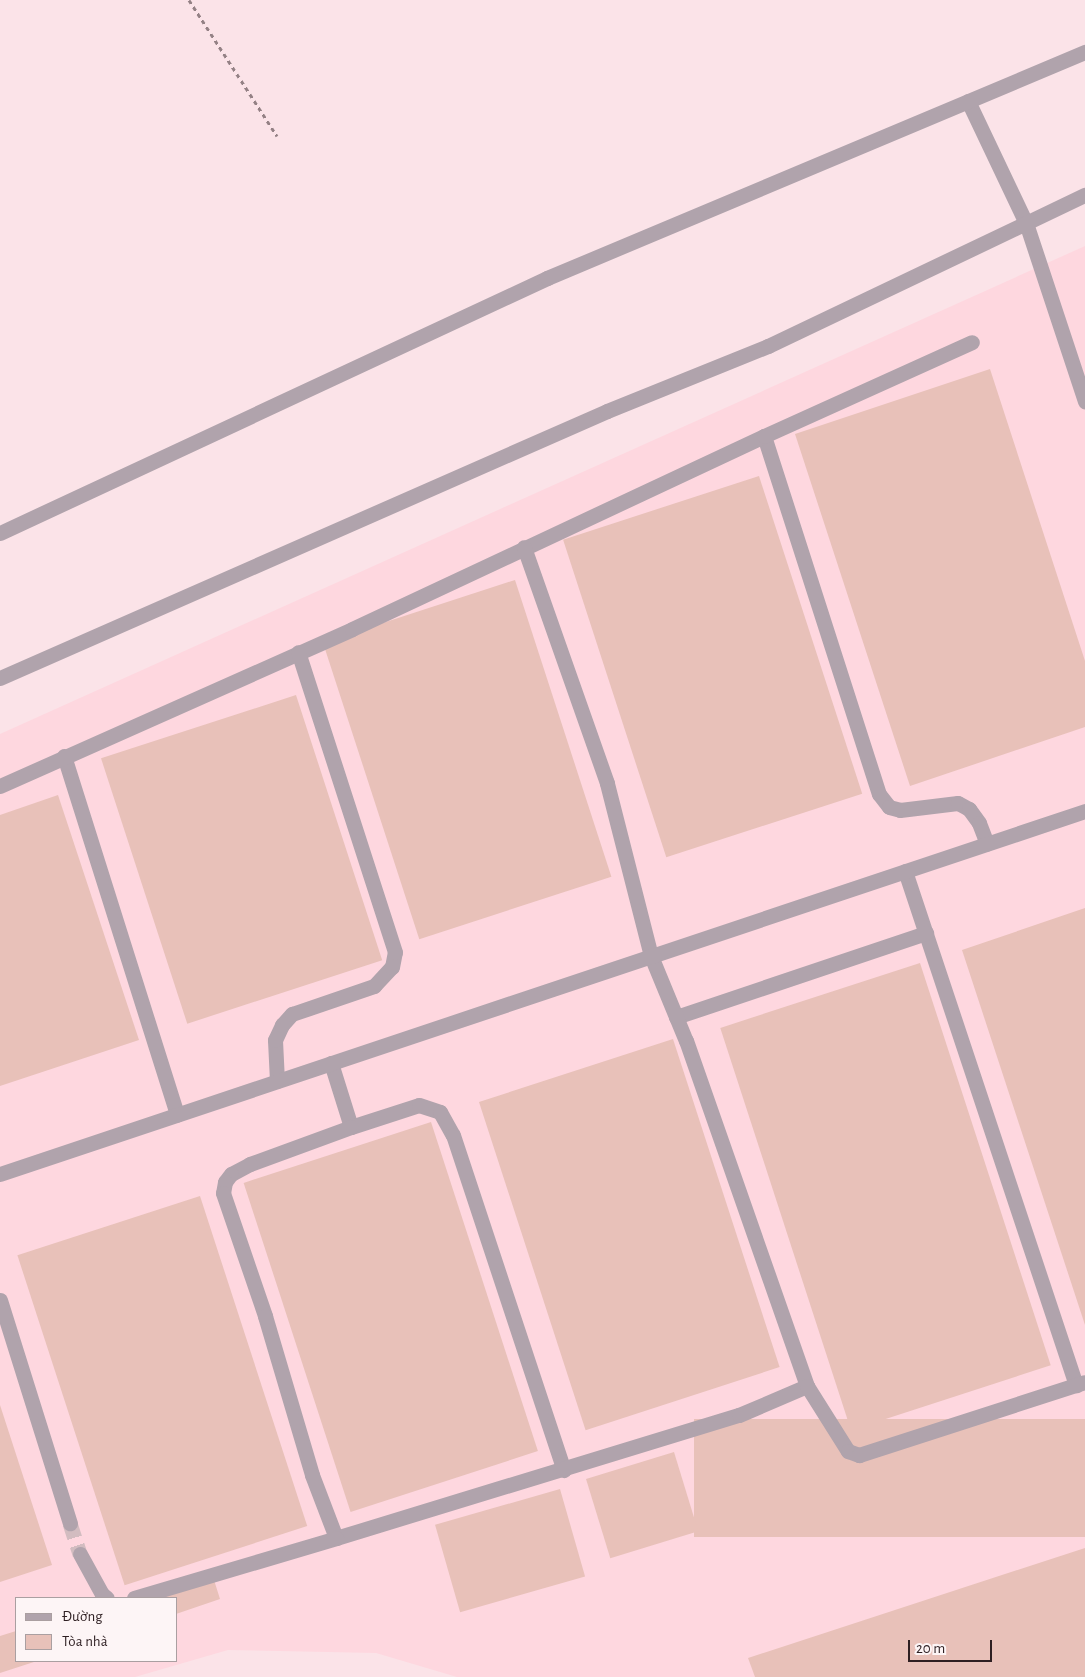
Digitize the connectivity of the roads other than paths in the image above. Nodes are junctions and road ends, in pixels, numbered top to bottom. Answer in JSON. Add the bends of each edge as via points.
{"nodes":[{"id":1,"x":1085,"y":52,"type":"edge"},
{"id":2,"x":968,"y":101,"type":"junction"},
{"id":3,"x":1085,"y":195,"type":"edge"},
{"id":4,"x":1026,"y":223,"type":"junction"},
{"id":5,"x":972,"y":342,"type":"dead end"},
{"id":6,"x":1085,"y":401,"type":"edge"},
{"id":7,"x":764,"y":436,"type":"junction"},
{"id":8,"x":0,"y":533,"type":"edge"},
{"id":9,"x":524,"y":547,"type":"junction"},
{"id":10,"x":298,"y":652,"type":"junction"},
{"id":11,"x":0,"y":678,"type":"edge"},
{"id":12,"x":64,"y":756,"type":"junction"},
{"id":13,"x":0,"y":786,"type":"edge"},
{"id":14,"x":1085,"y":811,"type":"edge"},
{"id":15,"x":987,"y":844,"type":"junction"},
{"id":16,"x":905,"y":872,"type":"junction"},
{"id":17,"x":926,"y":933,"type":"junction"},
{"id":18,"x":651,"y":956,"type":"junction"},
{"id":19,"x":676,"y":1017,"type":"junction"},
{"id":20,"x":331,"y":1063,"type":"junction"},
{"id":21,"x":278,"y":1081,"type":"junction"},
{"id":22,"x":177,"y":1115,"type":"junction"},
{"id":23,"x":351,"y":1127,"type":"junction"},
{"id":24,"x":0,"y":1174,"type":"edge"},
{"id":25,"x":0,"y":1300,"type":"edge"},
{"id":26,"x":1081,"y":1383,"type":"edge"},
{"id":27,"x":807,"y":1386,"type":"junction"},
{"id":28,"x":564,"y":1470,"type":"junction"},
{"id":29,"x":70,"y":1523,"type":"tunnel mouth"},
{"id":30,"x":336,"y":1538,"type":"junction"},
{"id":31,"x":80,"y":1554,"type":"tunnel mouth"},
{"id":32,"x":106,"y":1597,"type":"edge"},
{"id":33,"x":137,"y":1597,"type":"edge"}],
"edges":[{"from":1,"to":2,"type":"street"},
{"from":2,"to":4,"type":"street"},
{"from":2,"to":8,"type":"street","via":[[547,278]]},
{"from":3,"to":4,"type":"street"},
{"from":4,"to":6,"type":"street"},
{"from":4,"to":11,"type":"street","via":[[768,346],[607,411]]},
{"from":5,"to":7,"type":"street"},
{"from":7,"to":9,"type":"street"},
{"from":7,"to":15,"type":"street","via":[[879,794],[889,807],[900,810],[958,804],[969,809]]},
{"from":9,"to":10,"type":"street"},
{"from":9,"to":18,"type":"street","via":[[607,783]]},
{"from":10,"to":12,"type":"street"},
{"from":10,"to":21,"type":"street","via":[[395,952],[392,967],[374,986],[292,1014],[282,1025],[275,1040]]},
{"from":12,"to":13,"type":"street"},
{"from":12,"to":22,"type":"street"},
{"from":14,"to":15,"type":"street"},
{"from":15,"to":16,"type":"street"},
{"from":16,"to":17,"type":"street"},
{"from":16,"to":18,"type":"street"},
{"from":17,"to":19,"type":"street"},
{"from":17,"to":26,"type":"street"},
{"from":18,"to":19,"type":"street"},
{"from":18,"to":20,"type":"street"},
{"from":19,"to":27,"type":"street"},
{"from":20,"to":21,"type":"street"},
{"from":20,"to":23,"type":"street"},
{"from":21,"to":22,"type":"street"},
{"from":22,"to":24,"type":"street"},
{"from":23,"to":28,"type":"street","via":[[419,1104],[440,1112],[453,1135]]},
{"from":23,"to":30,"type":"street","via":[[250,1164],[231,1174],[223,1193],[265,1316],[312,1475]]},
{"from":25,"to":29,"type":"street"},
{"from":26,"to":27,"type":"street","via":[[859,1455],[848,1451]]},
{"from":27,"to":28,"type":"street","via":[[739,1415]]},
{"from":28,"to":30,"type":"street"},
{"from":30,"to":33,"type":"street"},
{"from":31,"to":32,"type":"street"}]}
